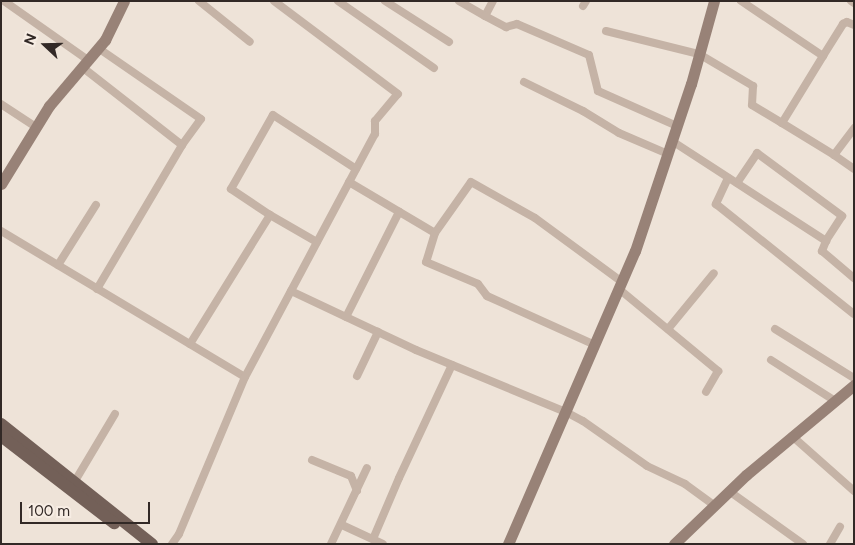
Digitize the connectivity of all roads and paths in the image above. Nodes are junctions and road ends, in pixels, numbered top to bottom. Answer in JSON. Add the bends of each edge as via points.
{"nodes":[{"id":1,"x":4,"y":1,"type":"edge"},
{"id":2,"x":124,"y":1,"type":"edge"},
{"id":3,"x":199,"y":1,"type":"edge"},
{"id":4,"x":274,"y":1,"type":"edge"},
{"id":5,"x":338,"y":1,"type":"edge"},
{"id":6,"x":385,"y":1,"type":"edge"},
{"id":7,"x":460,"y":1,"type":"edge"},
{"id":8,"x":493,"y":1,"type":"edge"},
{"id":9,"x":714,"y":1,"type":"edge"},
{"id":10,"x":741,"y":1,"type":"edge"},
{"id":11,"x":485,"y":16,"type":"junction"},
{"id":12,"x":854,"y":25,"type":"edge"},
{"id":13,"x":606,"y":31,"type":"dead end"},
{"id":14,"x":250,"y":42,"type":"dead end"},
{"id":15,"x":449,"y":42,"type":"dead end"},
{"id":16,"x":98,"y":48,"type":"junction"},
{"id":17,"x":699,"y":54,"type":"junction"},
{"id":18,"x":823,"y":56,"type":"junction"},
{"id":19,"x":85,"y":63,"type":"junction"},
{"id":20,"x":434,"y":68,"type":"dead end"},
{"id":21,"x":524,"y":82,"type":"dead end"},
{"id":22,"x":1,"y":104,"type":"edge"},
{"id":23,"x":782,"y":123,"type":"junction"},
{"id":24,"x":36,"y":126,"type":"junction"},
{"id":25,"x":677,"y":126,"type":"junction"},
{"id":26,"x":854,"y":128,"type":"edge"},
{"id":27,"x":672,"y":141,"type":"junction"},
{"id":28,"x":182,"y":145,"type":"junction"},
{"id":29,"x":668,"y":154,"type":"junction"},
{"id":30,"x":834,"y":155,"type":"junction"},
{"id":31,"x":356,"y":169,"type":"junction"},
{"id":32,"x":854,"y":169,"type":"edge"},
{"id":33,"x":728,"y":178,"type":"junction"},
{"id":34,"x":349,"y":182,"type":"junction"},
{"id":35,"x":736,"y":183,"type":"junction"},
{"id":36,"x":1,"y":184,"type":"edge"},
{"id":37,"x":96,"y":205,"type":"dead end"},
{"id":38,"x":399,"y":212,"type":"junction"},
{"id":39,"x":270,"y":215,"type":"junction"},
{"id":40,"x":1,"y":231,"type":"edge"},
{"id":41,"x":435,"y":233,"type":"junction"},
{"id":42,"x":826,"y":241,"type":"junction"},
{"id":43,"x":317,"y":242,"type":"junction"},
{"id":44,"x":58,"y":265,"type":"junction"},
{"id":45,"x":714,"y":274,"type":"dead end"},
{"id":46,"x":854,"y":278,"type":"edge"},
{"id":47,"x":620,"y":286,"type":"junction"},
{"id":48,"x":97,"y":289,"type":"junction"},
{"id":49,"x":291,"y":291,"type":"junction"},
{"id":50,"x":854,"y":314,"type":"edge"},
{"id":51,"x":346,"y":317,"type":"junction"},
{"id":52,"x":668,"y":329,"type":"junction"},
{"id":53,"x":775,"y":329,"type":"dead end"},
{"id":54,"x":378,"y":332,"type":"junction"},
{"id":55,"x":190,"y":344,"type":"junction"},
{"id":56,"x":595,"y":345,"type":"junction"},
{"id":57,"x":771,"y":360,"type":"dead end"},
{"id":58,"x":452,"y":365,"type":"junction"},
{"id":59,"x":357,"y":376,"type":"dead end"},
{"id":60,"x":245,"y":377,"type":"junction"},
{"id":61,"x":854,"y":378,"type":"edge"},
{"id":62,"x":854,"y":385,"type":"edge"},
{"id":63,"x":706,"y":392,"type":"dead end"},
{"id":64,"x":835,"y":401,"type":"junction"},
{"id":65,"x":566,"y":412,"type":"junction"},
{"id":66,"x":114,"y":414,"type":"dead end"},
{"id":67,"x":1,"y":424,"type":"edge"},
{"id":68,"x":1,"y":436,"type":"edge"},
{"id":69,"x":792,"y":436,"type":"junction"},
{"id":70,"x":312,"y":460,"type":"dead end"},
{"id":71,"x":368,"y":468,"type":"dead end"},
{"id":72,"x":75,"y":481,"type":"junction"},
{"id":73,"x":357,"y":491,"type":"junction"},
{"id":74,"x":729,"y":491,"type":"junction"},
{"id":75,"x":854,"y":491,"type":"edge"},
{"id":76,"x":714,"y":505,"type":"junction"},
{"id":77,"x":342,"y":525,"type":"junction"},
{"id":78,"x":840,"y":527,"type":"dead end"},
{"id":79,"x":373,"y":539,"type":"junction"},
{"id":80,"x":139,"y":544,"type":"edge"},
{"id":81,"x":152,"y":544,"type":"edge"},
{"id":82,"x":172,"y":544,"type":"edge"},
{"id":83,"x":331,"y":544,"type":"edge"},
{"id":84,"x":383,"y":544,"type":"edge"},
{"id":85,"x":508,"y":544,"type":"edge"},
{"id":86,"x":674,"y":544,"type":"edge"},
{"id":87,"x":803,"y":544,"type":"edge"},
{"id":88,"x":830,"y":544,"type":"edge"}],
"edges":[{"from":1,"to":19,"type":"street"},
{"from":2,"to":16,"type":"street"},
{"from":3,"to":14,"type":"street"},
{"from":4,"to":31,"type":"street","via":[[398,94],[375,121],[375,134]]},
{"from":5,"to":20,"type":"street"},
{"from":6,"to":15,"type":"street"},
{"from":7,"to":11,"type":"street"},
{"from":8,"to":11,"type":"street"},
{"from":9,"to":17,"type":"street"},
{"from":10,"to":18,"type":"street"},
{"from":11,"to":25,"type":"street","via":[[506,27],[517,24],[589,55],[598,91]]},
{"from":12,"to":18,"type":"street","via":[[843,24]]},
{"from":13,"to":17,"type":"street"},
{"from":16,"to":19,"type":"street"},
{"from":16,"to":28,"type":"street","via":[[201,119]]},
{"from":17,"to":23,"type":"street","via":[[753,86],[752,105]]},
{"from":17,"to":25,"type":"street"},
{"from":18,"to":23,"type":"street"},
{"from":19,"to":24,"type":"street"},
{"from":19,"to":28,"type":"street"},
{"from":21,"to":29,"type":"street","via":[[620,133]]},
{"from":22,"to":24,"type":"street"},
{"from":23,"to":30,"type":"street"},
{"from":24,"to":36,"type":"street"},
{"from":25,"to":27,"type":"street"},
{"from":26,"to":30,"type":"street"},
{"from":27,"to":29,"type":"street"},
{"from":27,"to":33,"type":"street"},
{"from":28,"to":48,"type":"street"},
{"from":29,"to":47,"type":"street"},
{"from":30,"to":32,"type":"street"},
{"from":31,"to":34,"type":"street"},
{"from":31,"to":39,"type":"street","via":[[273,115],[231,188]]},
{"from":33,"to":35,"type":"street"},
{"from":33,"to":50,"type":"street","via":[[716,204]]},
{"from":34,"to":38,"type":"street"},
{"from":34,"to":43,"type":"street"},
{"from":35,"to":42,"type":"street"},
{"from":35,"to":42,"type":"street","via":[[757,153],[842,216]]},
{"from":37,"to":44,"type":"street"},
{"from":38,"to":41,"type":"street"},
{"from":38,"to":51,"type":"street"},
{"from":39,"to":43,"type":"street"},
{"from":39,"to":55,"type":"street"},
{"from":40,"to":44,"type":"street"},
{"from":41,"to":47,"type":"street","via":[[471,182],[535,218]]},
{"from":41,"to":56,"type":"street","via":[[426,262],[478,284],[486,296]]},
{"from":42,"to":46,"type":"street","via":[[822,252]]},
{"from":43,"to":49,"type":"street"},
{"from":44,"to":48,"type":"street"},
{"from":45,"to":52,"type":"street"},
{"from":47,"to":52,"type":"street"},
{"from":47,"to":56,"type":"street"},
{"from":48,"to":55,"type":"street"},
{"from":49,"to":51,"type":"street"},
{"from":49,"to":60,"type":"street"},
{"from":51,"to":54,"type":"street"},
{"from":52,"to":63,"type":"street","via":[[718,371]]},
{"from":53,"to":61,"type":"street"},
{"from":54,"to":58,"type":"street"},
{"from":54,"to":59,"type":"street"},
{"from":55,"to":60,"type":"street"},
{"from":56,"to":65,"type":"street"},
{"from":57,"to":64,"type":"street"},
{"from":58,"to":65,"type":"street"},
{"from":58,"to":79,"type":"street"},
{"from":60,"to":82,"type":"street"},
{"from":62,"to":64,"type":"street"},
{"from":64,"to":69,"type":"street"},
{"from":65,"to":76,"type":"street","via":[[647,466],[685,484]]},
{"from":65,"to":85,"type":"street"},
{"from":66,"to":72,"type":"street"},
{"from":67,"to":72,"type":"main road"},
{"from":68,"to":80,"type":"main road"},
{"from":69,"to":74,"type":"street"},
{"from":69,"to":75,"type":"street"},
{"from":70,"to":73,"type":"street","via":[[351,476]]},
{"from":71,"to":73,"type":"street"},
{"from":72,"to":81,"type":"main road"},
{"from":73,"to":77,"type":"street"},
{"from":74,"to":76,"type":"street"},
{"from":74,"to":87,"type":"street"},
{"from":76,"to":86,"type":"street"},
{"from":77,"to":79,"type":"street"},
{"from":77,"to":83,"type":"street"},
{"from":78,"to":88,"type":"street"},
{"from":79,"to":84,"type":"street"}]}
